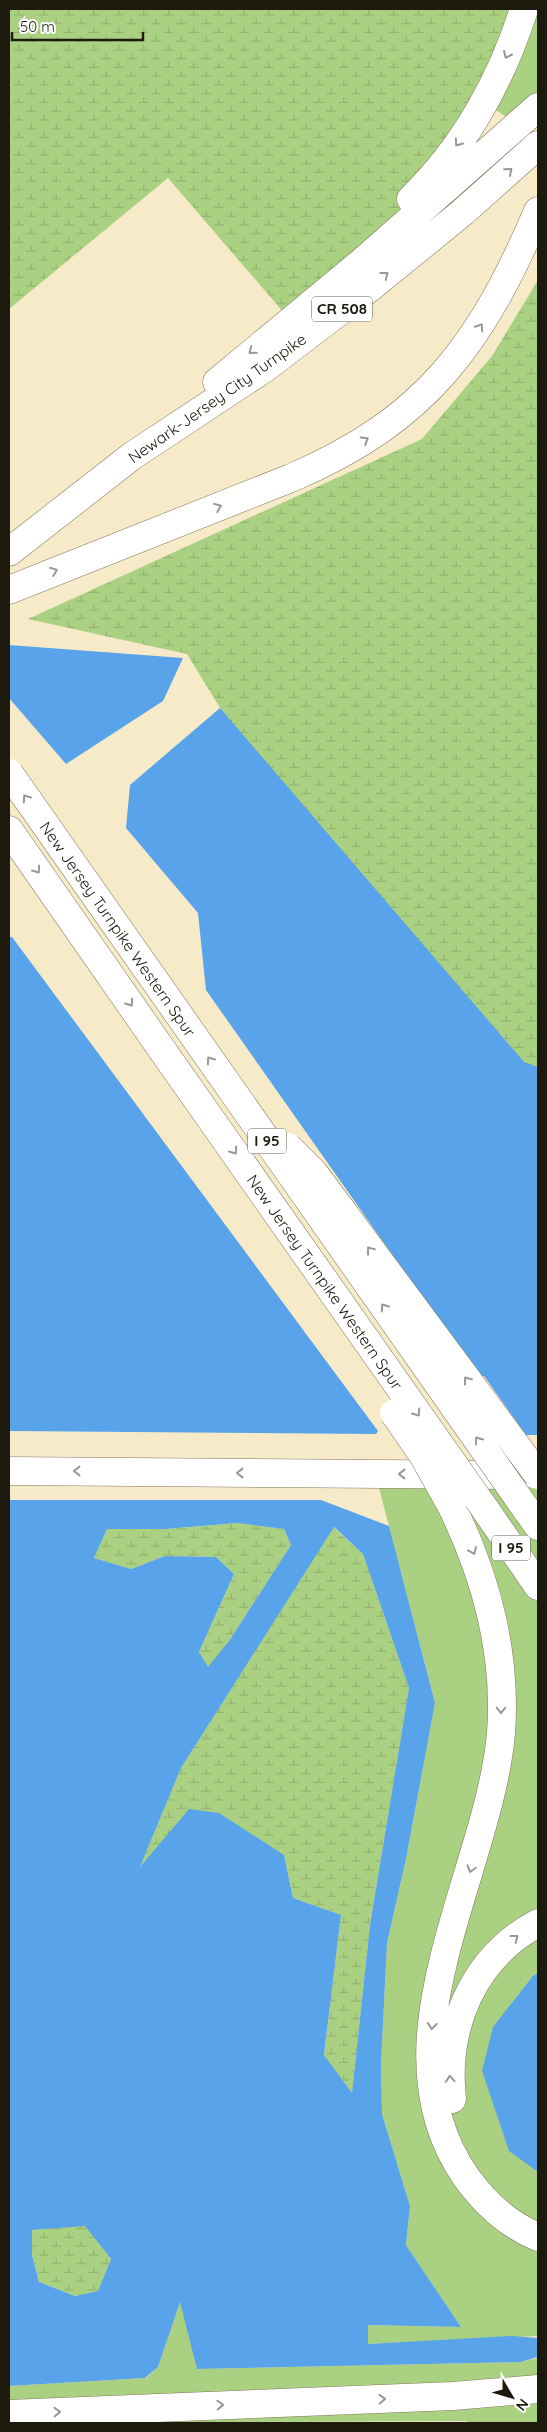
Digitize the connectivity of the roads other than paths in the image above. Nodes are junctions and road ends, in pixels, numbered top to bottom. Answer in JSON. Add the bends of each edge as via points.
{"nodes":[{"id":1,"x":524,"y":9,"type":"edge"},
{"id":2,"x":538,"y":107,"type":"edge"},
{"id":3,"x":538,"y":145,"type":"edge"},
{"id":4,"x":538,"y":211,"type":"edge"},
{"id":5,"x":291,"y":322,"type":"junction"},
{"id":6,"x":132,"y":456,"type":"junction"},
{"id":7,"x":9,"y":552,"type":"edge"},
{"id":8,"x":9,"y":590,"type":"edge"},
{"id":9,"x":9,"y":773,"type":"edge"},
{"id":10,"x":9,"y":830,"type":"edge"},
{"id":11,"x":165,"y":1054,"type":"junction"},
{"id":12,"x":227,"y":1083,"type":"junction"},
{"id":13,"x":9,"y":1471,"type":"edge"},
{"id":14,"x":538,"y":1475,"type":"edge"},
{"id":15,"x":532,"y":1517,"type":"edge"},
{"id":16,"x":538,"y":1586,"type":"edge"},
{"id":17,"x":538,"y":1923,"type":"edge"},
{"id":18,"x":538,"y":2218,"type":"edge"},
{"id":19,"x":538,"y":2237,"type":"edge"},
{"id":20,"x":538,"y":2389,"type":"edge"},
{"id":21,"x":9,"y":2414,"type":"edge"}],
"edges":[{"from":1,"to":5,"type":"highway","one_way":true,"via":[[494,84],[451,152],[428,182]]},
{"from":2,"to":5,"type":"highway","name":"Newark-Jersey City Turnpike","number":"CR 508"},
{"from":6,"to":3,"type":"highway","name":"Newark-Jersey City Turnpike","number":"CR 508","one_way":true,"via":[[265,368],[361,295]]},
{"from":8,"to":4,"type":"highway","one_way":true,"via":[[291,478],[335,458],[377,433],[428,390],[470,342],[496,299]]},
{"from":5,"to":6,"type":"highway","number":"CR 508","one_way":true,"via":[[250,353]]},
{"from":6,"to":7,"type":"highway","name":"Newark-Jersey City Turnpike","number":"CR 508"},
{"from":12,"to":9,"type":"highway","name":"New Jersey Turnpike Western Spur","number":"I 95","one_way":true,"bridge":true},
{"from":10,"to":11,"type":"highway","name":"New Jersey Turnpike Western Spur","number":"I 95","one_way":true},
{"from":11,"to":16,"type":"highway","name":"New Jersey Turnpike Western Spur","number":"I 95","one_way":true,"bridge":true},
{"from":11,"to":19,"type":"highway","one_way":true,"bridge":true,"via":[[213,1156],[412,1439],[452,1506],[475,1556],[486,1591],[498,1652],[502,1710],[499,1750],[492,1792],[437,1996],[430,2046],[433,2092],[448,2147],[470,2181],[498,2212]]},
{"from":14,"to":12,"type":"highway","one_way":true,"bridge":true,"via":[[314,1173]]},
{"from":15,"to":12,"type":"highway","name":"New Jersey Turnpike Western Spur","number":"I 95","one_way":true,"bridge":true},
{"from":14,"to":13,"type":"highway","one_way":true},
{"from":18,"to":17,"type":"highway","one_way":true,"via":[[504,2193],[478,2163],[456,2114],[450,2073],[455,2028],[472,1987],[500,1950]]},
{"from":21,"to":20,"type":"highway","one_way":true,"via":[[469,2395]]}]}
